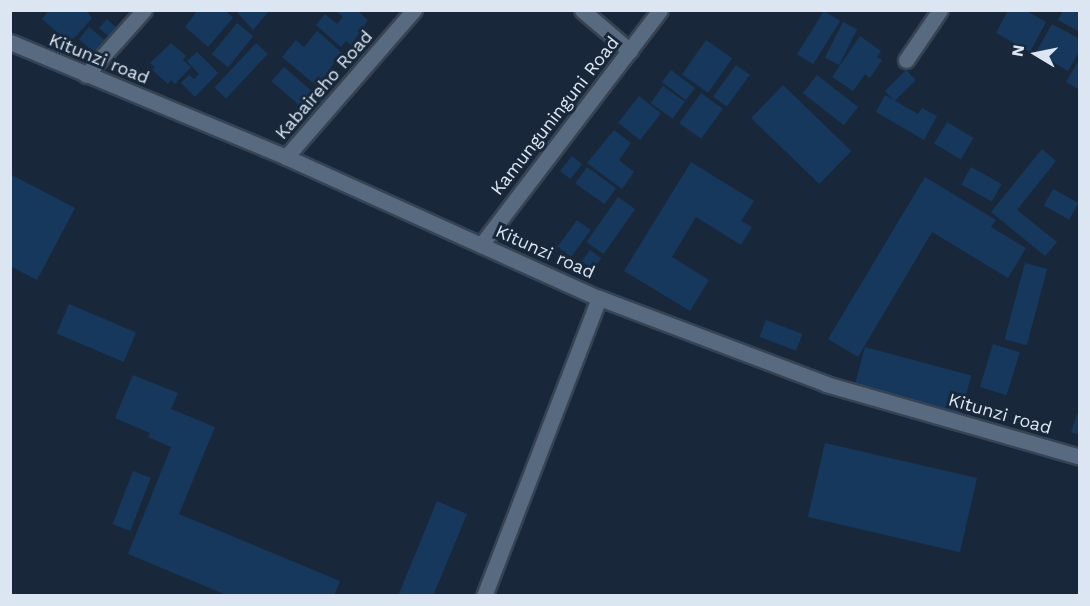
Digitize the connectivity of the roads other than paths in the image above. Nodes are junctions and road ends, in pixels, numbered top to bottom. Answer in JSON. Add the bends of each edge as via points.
{"nodes":[{"id":1,"x":144,"y":10,"type":"edge"},
{"id":2,"x":414,"y":10,"type":"edge"},
{"id":3,"x":582,"y":10,"type":"edge"},
{"id":4,"x":660,"y":10,"type":"edge"},
{"id":5,"x":940,"y":10,"type":"edge"},
{"id":6,"x":10,"y":42,"type":"edge"},
{"id":7,"x":630,"y":51,"type":"junction"},
{"id":8,"x":906,"y":60,"type":"dead end"},
{"id":9,"x":86,"y":75,"type":"junction"},
{"id":10,"x":286,"y":157,"type":"junction"},
{"id":11,"x":481,"y":245,"type":"junction"},
{"id":12,"x":599,"y":298,"type":"junction"},
{"id":13,"x":1080,"y":457,"type":"edge"},
{"id":14,"x":484,"y":596,"type":"edge"}],
"edges":[{"from":1,"to":9,"type":"street"},
{"from":2,"to":10,"type":"street","name":"Kabaireho Road"},
{"from":3,"to":7,"type":"street"},
{"from":4,"to":7,"type":"street","name":"Kamunguninguni Road"},
{"from":5,"to":8,"type":"street"},
{"from":6,"to":9,"type":"street","name":"Kitunzi road"},
{"from":7,"to":11,"type":"street","name":"Kamunguninguni Road"},
{"from":9,"to":10,"type":"street","name":"Kitunzi road"},
{"from":10,"to":11,"type":"street","name":"Kitunzi road"},
{"from":11,"to":12,"type":"street","name":"Kitunzi road"},
{"from":12,"to":13,"type":"street","name":"Kitunzi road","via":[[826,384]]},
{"from":12,"to":14,"type":"street"}]}
